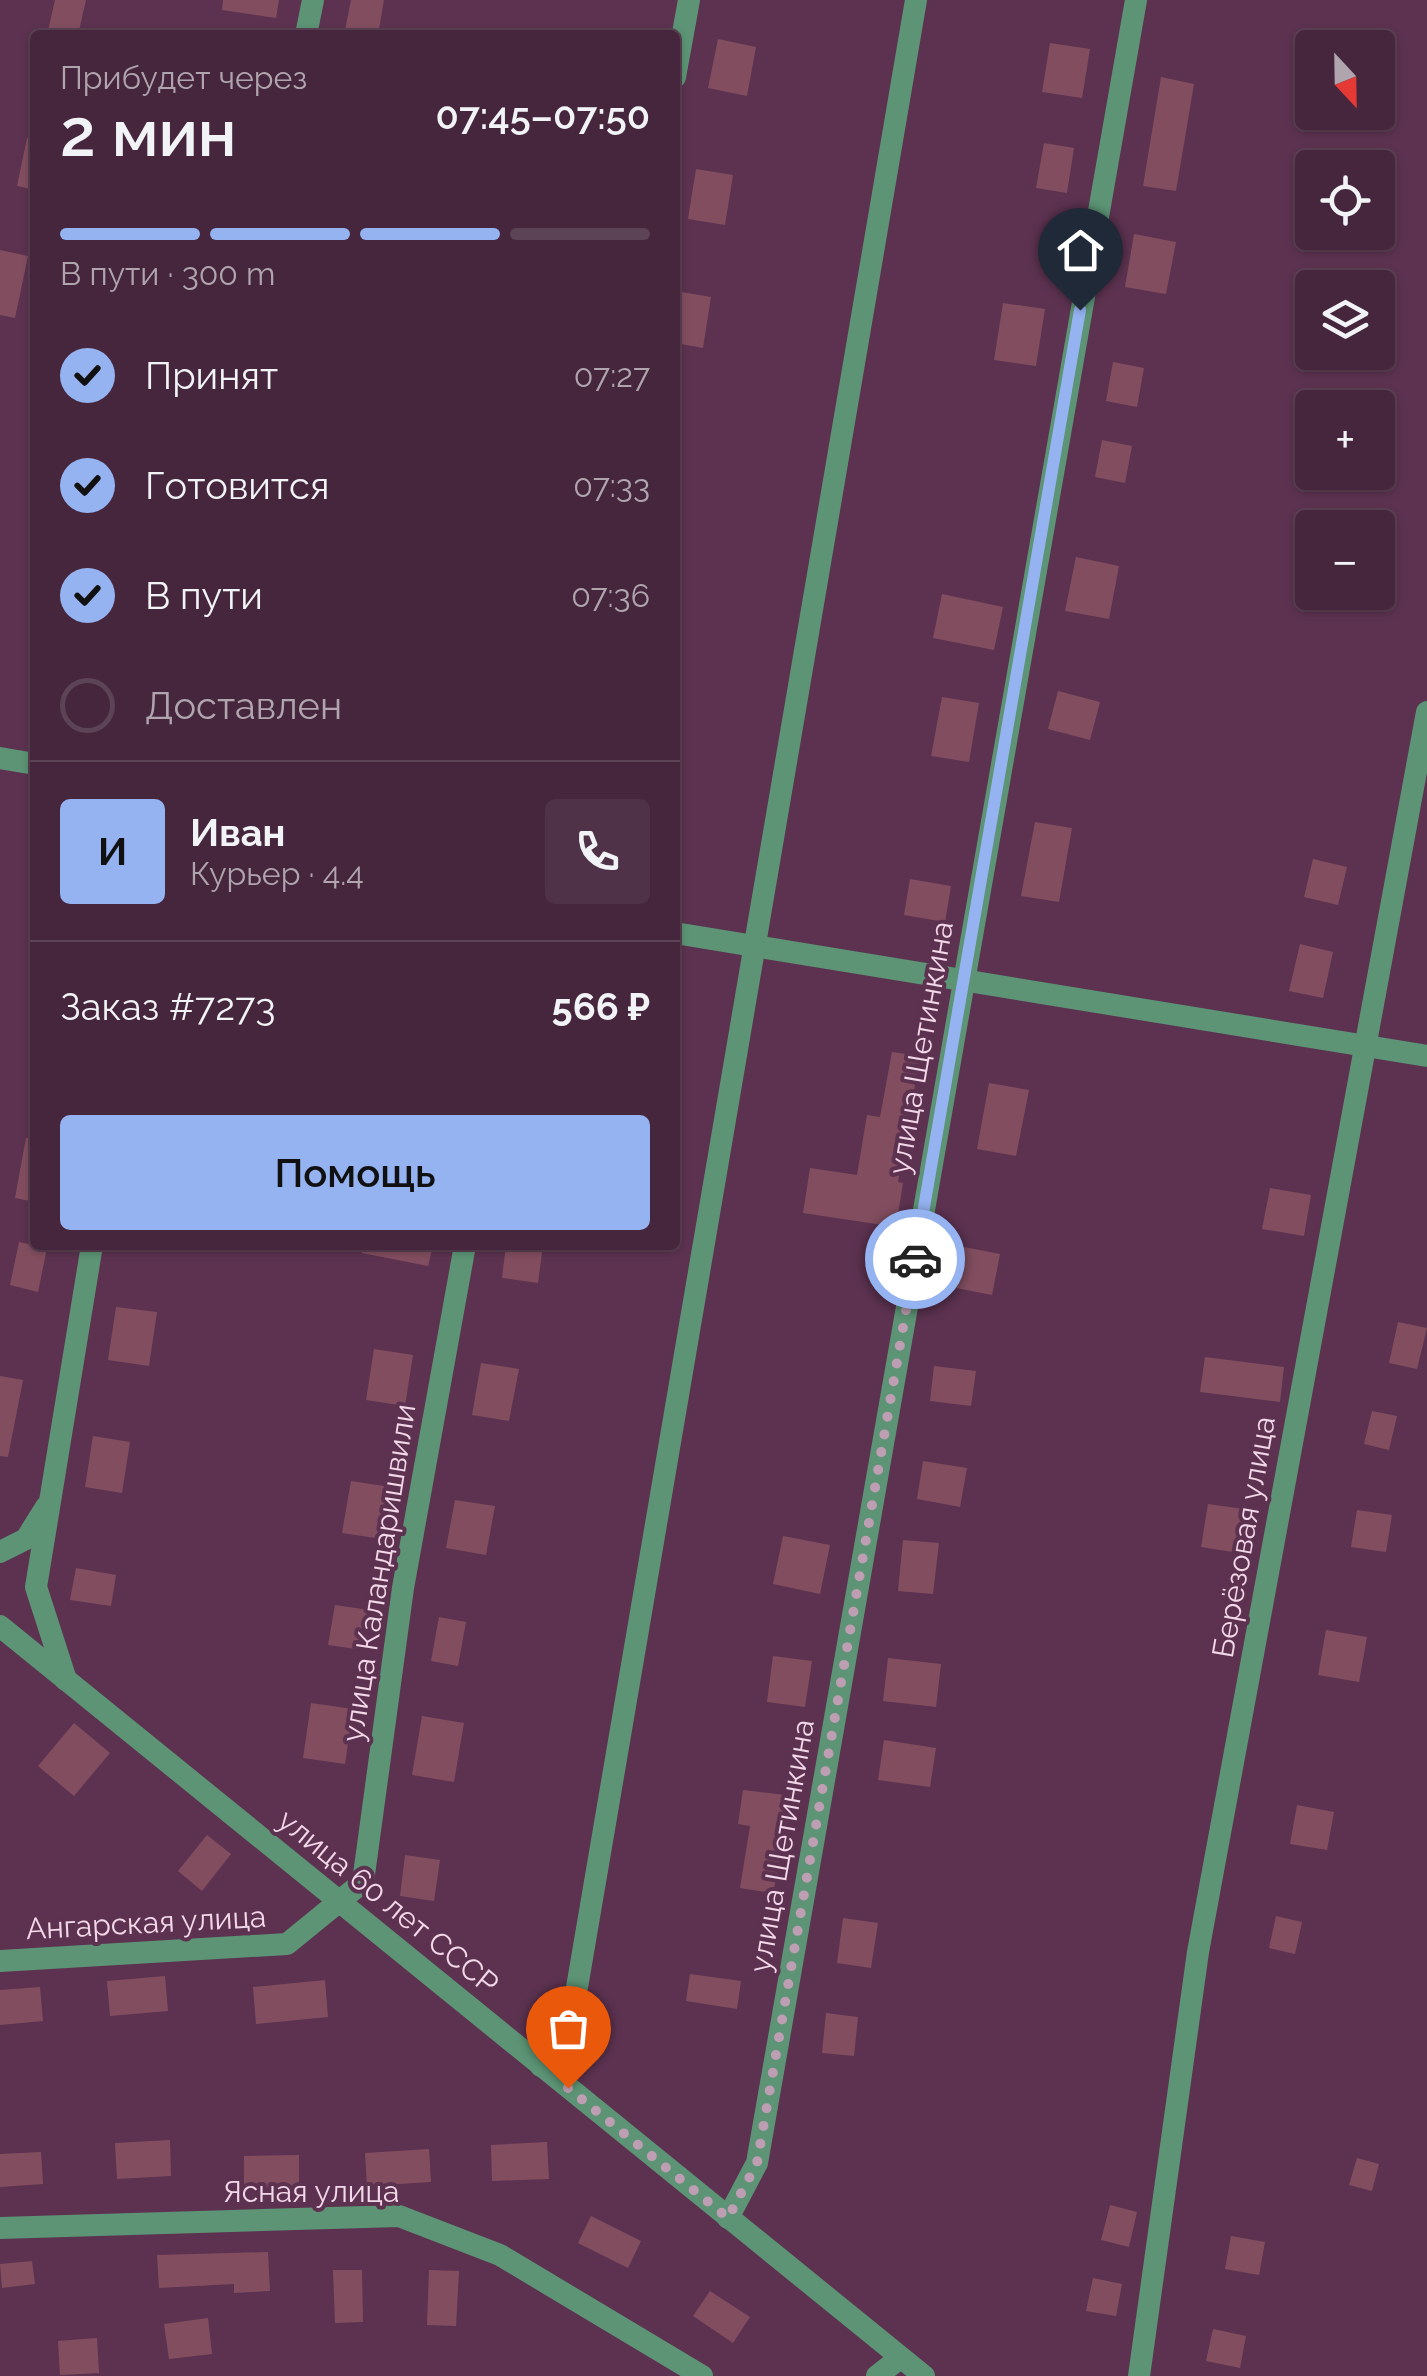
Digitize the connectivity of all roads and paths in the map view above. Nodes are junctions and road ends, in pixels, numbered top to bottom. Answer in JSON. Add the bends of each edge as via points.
{"nodes":[{"id":1,"x":312,"y":0,"type":"edge"},
{"id":2,"x":689,"y":0,"type":"edge"},
{"id":3,"x":916,"y":0,"type":"edge"},
{"id":4,"x":1136,"y":0,"type":"edge"},
{"id":5,"x":307,"y":30,"type":"edge"},
{"id":6,"x":680,"y":50,"type":"edge"},
{"id":7,"x":1427,"y":712,"type":"edge"},
{"id":8,"x":0,"y":758,"type":"edge"},
{"id":9,"x":30,"y":763,"type":"edge"},
{"id":10,"x":680,"y":934,"type":"edge"},
{"id":11,"x":756,"y":949,"type":"junction"},
{"id":12,"x":963,"y":981,"type":"junction"},
{"id":13,"x":1366,"y":1046,"type":"junction"},
{"id":14,"x":1427,"y":1056,"type":"edge"},
{"id":15,"x":91,"y":1250,"type":"edge"},
{"id":16,"x":463,"y":1250,"type":"edge"},
{"id":17,"x":50,"y":1500,"type":"junction"},
{"id":18,"x":0,"y":1552,"type":"edge"},
{"id":19,"x":0,"y":1626,"type":"edge"},
{"id":20,"x":66,"y":1680,"type":"junction"},
{"id":21,"x":340,"y":1902,"type":"junction"},
{"id":22,"x":0,"y":1961,"type":"edge"},
{"id":23,"x":541,"y":2066,"type":"junction"},
{"id":24,"x":728,"y":2218,"type":"junction"},
{"id":25,"x":0,"y":2228,"type":"edge"},
{"id":26,"x":900,"y":2358,"type":"junction"},
{"id":27,"x":702,"y":2376,"type":"edge"},
{"id":28,"x":877,"y":2376,"type":"edge"},
{"id":29,"x":924,"y":2376,"type":"edge"},
{"id":30,"x":1139,"y":2376,"type":"edge"}],
"edges":[{"from":1,"to":5,"type":"street"},
{"from":2,"to":6,"type":"street"},
{"from":3,"to":11,"type":"street"},
{"from":4,"to":12,"type":"street","name":"улица Щетинкина"},
{"from":7,"to":13,"type":"street","name":"Берёзовая улица"},
{"from":8,"to":9,"type":"street"},
{"from":10,"to":11,"type":"street"},
{"from":11,"to":12,"type":"street"},
{"from":11,"to":23,"type":"street","via":[[574,2005]]},
{"from":12,"to":13,"type":"street"},
{"from":12,"to":24,"type":"street","name":"улица Щетинкина","via":[[757,2163]]},
{"from":13,"to":14,"type":"street"},
{"from":13,"to":30,"type":"street","name":"Берёзовая улица","via":[[1198,1952]]},
{"from":15,"to":17,"type":"street"},
{"from":16,"to":21,"type":"street","name":"улица Каландаришвили","via":[[403,1588],[362,1882]]},
{"from":17,"to":18,"type":"street","via":[[26,1539]]},
{"from":17,"to":20,"type":"street","via":[[36,1587]]},
{"from":19,"to":20,"type":"street","name":"улица 60 лет СССР"},
{"from":20,"to":21,"type":"street","name":"улица 60 лет СССР"},
{"from":21,"to":22,"type":"street","name":"Ангарская улица","via":[[287,1944]]},
{"from":21,"to":23,"type":"street","name":"улица 60 лет СССР"},
{"from":23,"to":24,"type":"street","name":"улица 60 лет СССР"},
{"from":24,"to":26,"type":"street","name":"улица 60 лет СССР"},
{"from":25,"to":27,"type":"street","name":"Ясная улица","via":[[399,2216],[500,2255]]},
{"from":26,"to":28,"type":"street"},
{"from":26,"to":29,"type":"street","name":"улица 60 лет СССР"}]}
